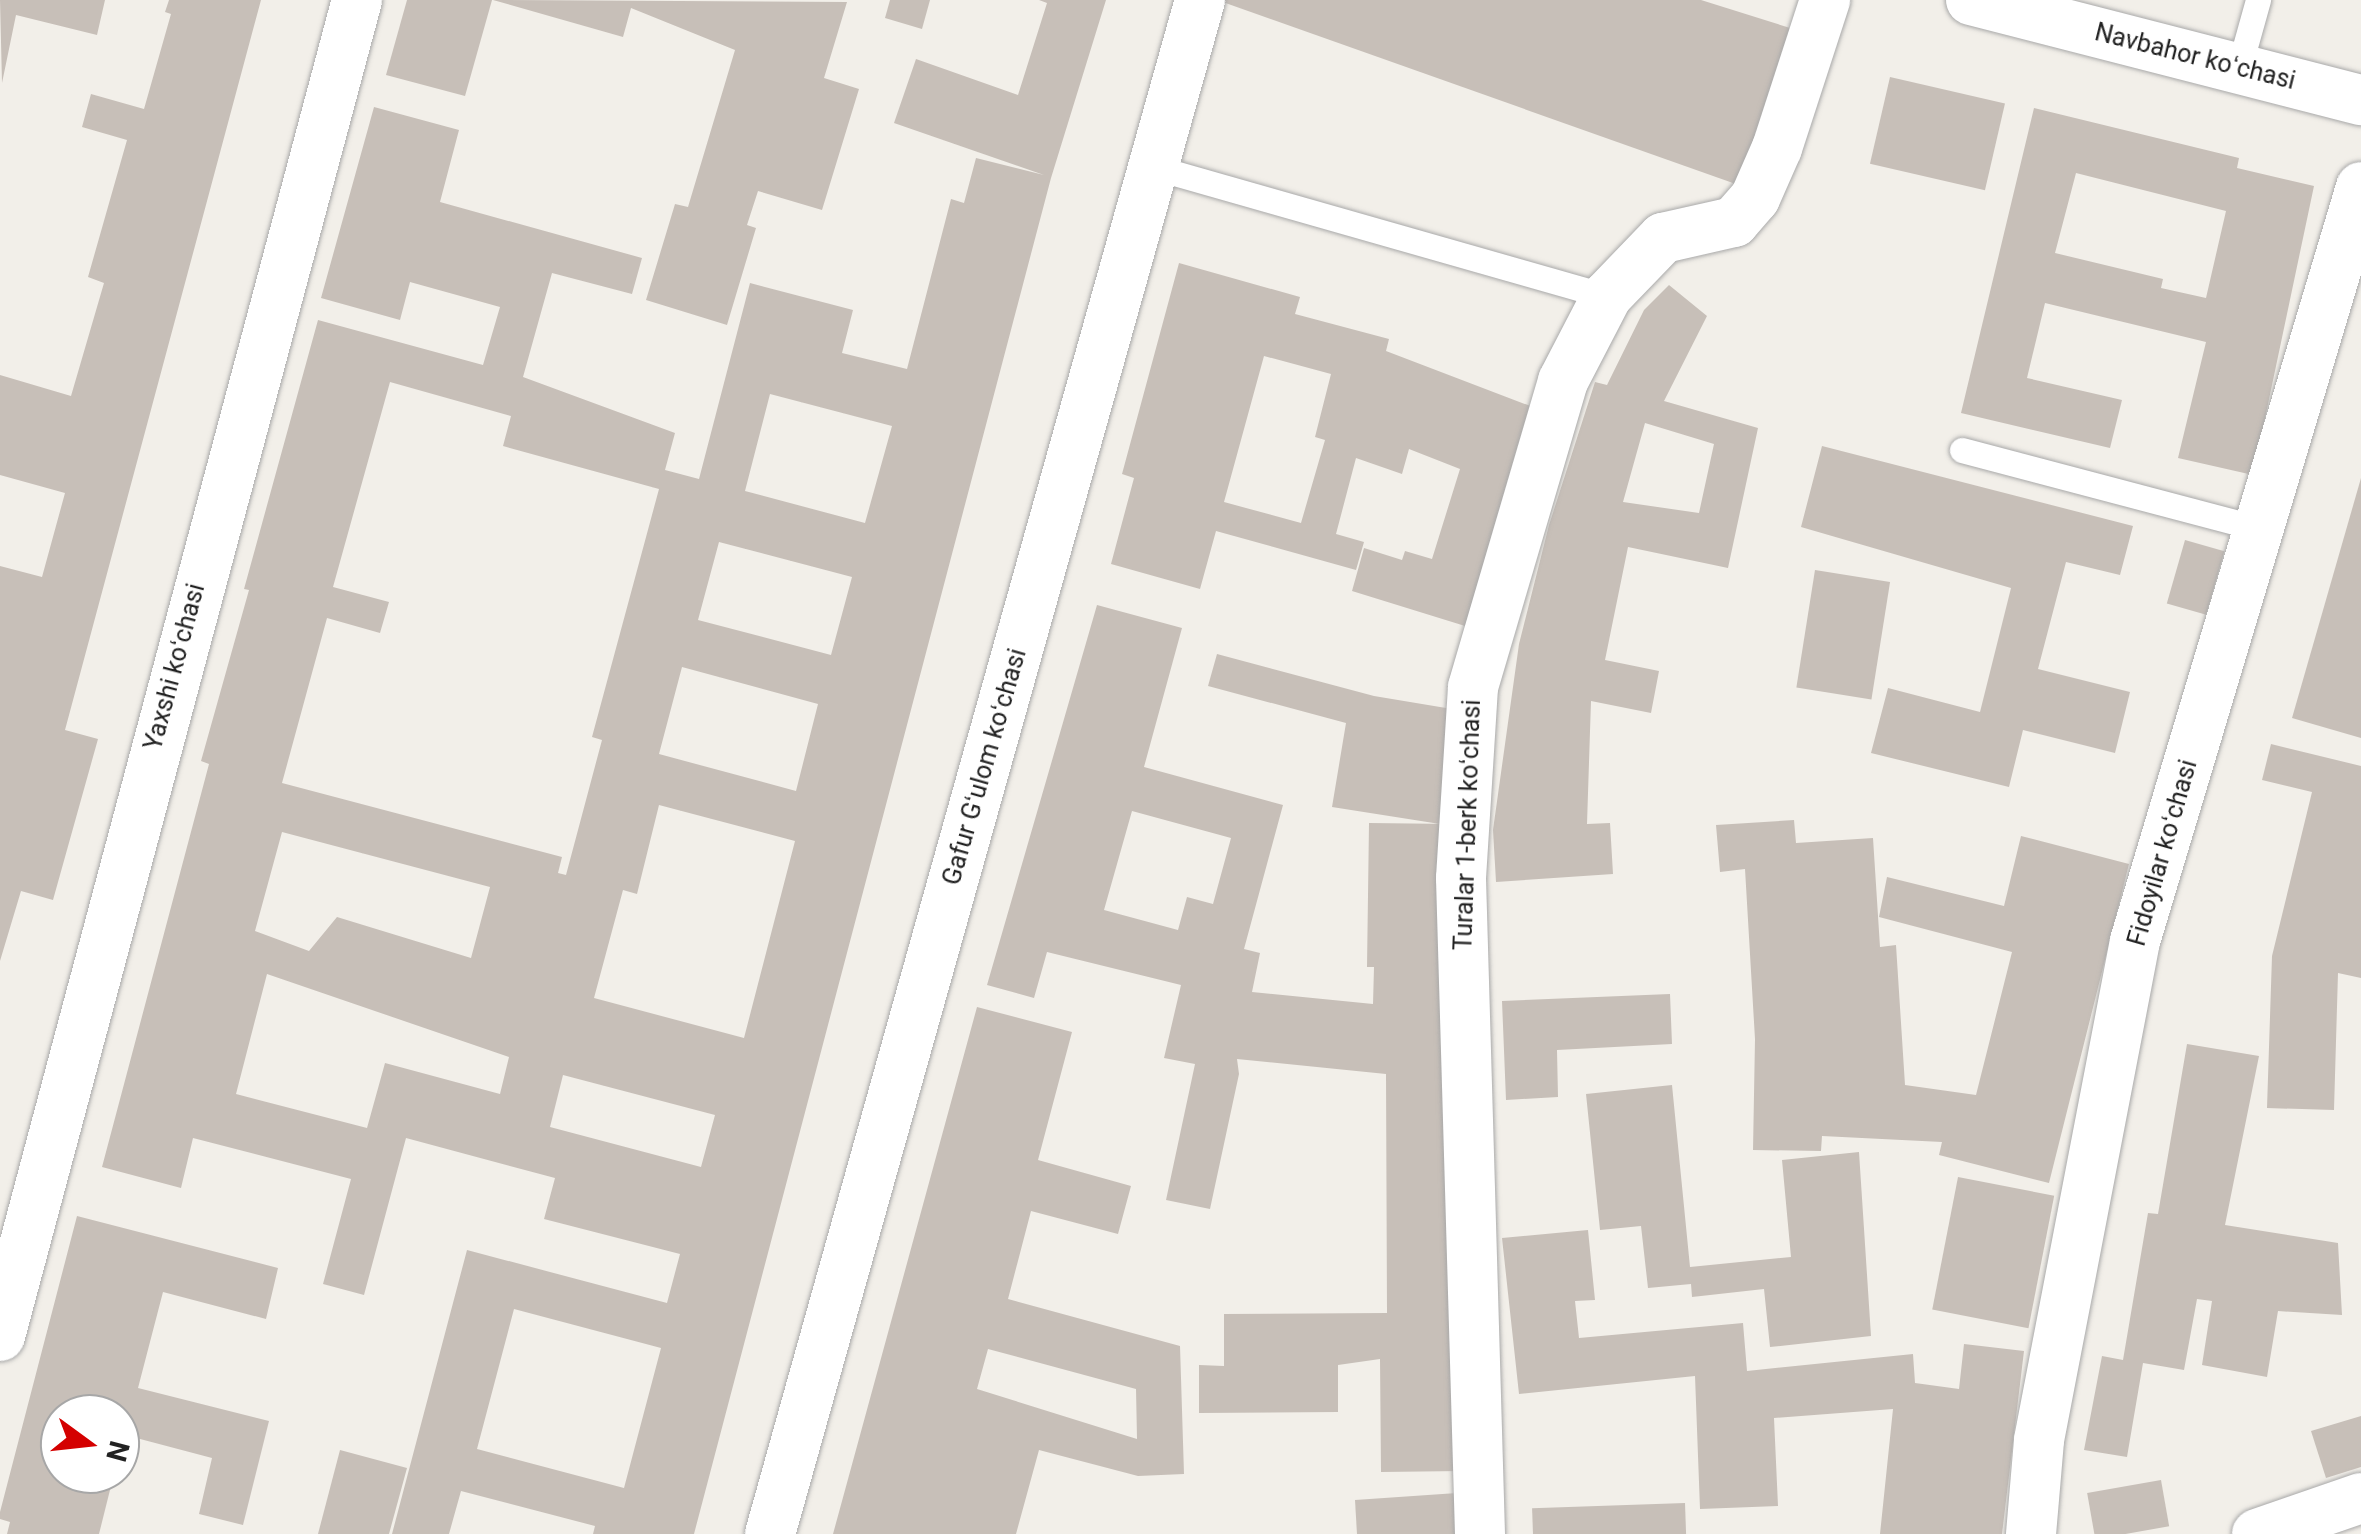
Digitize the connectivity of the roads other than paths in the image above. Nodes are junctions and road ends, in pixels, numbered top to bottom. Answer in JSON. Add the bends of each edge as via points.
{"nodes":[{"id":1,"x":357,"y":0,"type":"edge"},
{"id":2,"x":1200,"y":0,"type":"edge"},
{"id":3,"x":1824,"y":0,"type":"edge"},
{"id":4,"x":1972,"y":0,"type":"edge"},
{"id":5,"x":2258,"y":0,"type":"edge"},
{"id":6,"x":2239,"y":68,"type":"junction"},
{"id":7,"x":2361,"y":100,"type":"edge"},
{"id":8,"x":1152,"y":167,"type":"junction"},
{"id":9,"x":2361,"y":187,"type":"edge"},
{"id":10,"x":1607,"y":296,"type":"junction"},
{"id":11,"x":1962,"y":450,"type":"dead end"},
{"id":12,"x":2258,"y":528,"type":"junction"},
{"id":13,"x":0,"y":1336,"type":"edge"},
{"id":14,"x":2361,"y":1498,"type":"edge"},
{"id":15,"x":770,"y":1534,"type":"edge"},
{"id":16,"x":1480,"y":1534,"type":"edge"},
{"id":17,"x":2031,"y":1534,"type":"edge"},
{"id":18,"x":2257,"y":1534,"type":"edge"}],
"edges":[{"from":1,"to":13,"type":"street","name":"Yaxshi koʻchasi"},
{"from":2,"to":8,"type":"street","name":"Gafur Gʻulom koʻchasi"},
{"from":3,"to":10,"type":"street","name":"Turalar 1-berk koʻchasi","via":[[1778,148],[1754,198],[1734,222],[1664,238]]},
{"from":4,"to":6,"type":"street","name":"Navbahor koʻchasi"},
{"from":5,"to":6,"type":"lane"},
{"from":6,"to":7,"type":"street","name":"Navbahor koʻchasi"},
{"from":8,"to":10,"type":"lane"},
{"from":8,"to":15,"type":"street","name":"Gafur Gʻulom koʻchasi"},
{"from":9,"to":12,"type":"street","name":"Fidoyilar koʻchasi"},
{"from":10,"to":16,"type":"street","name":"Turalar 1-berk koʻchasi","via":[[1563,381],[1472,687],[1461,878]]},
{"from":11,"to":12,"type":"lane"},
{"from":12,"to":17,"type":"street","name":"Fidoyilar koʻchasi","via":[[2136,942],[2040,1440]]},
{"from":14,"to":18,"type":"street"}]}
